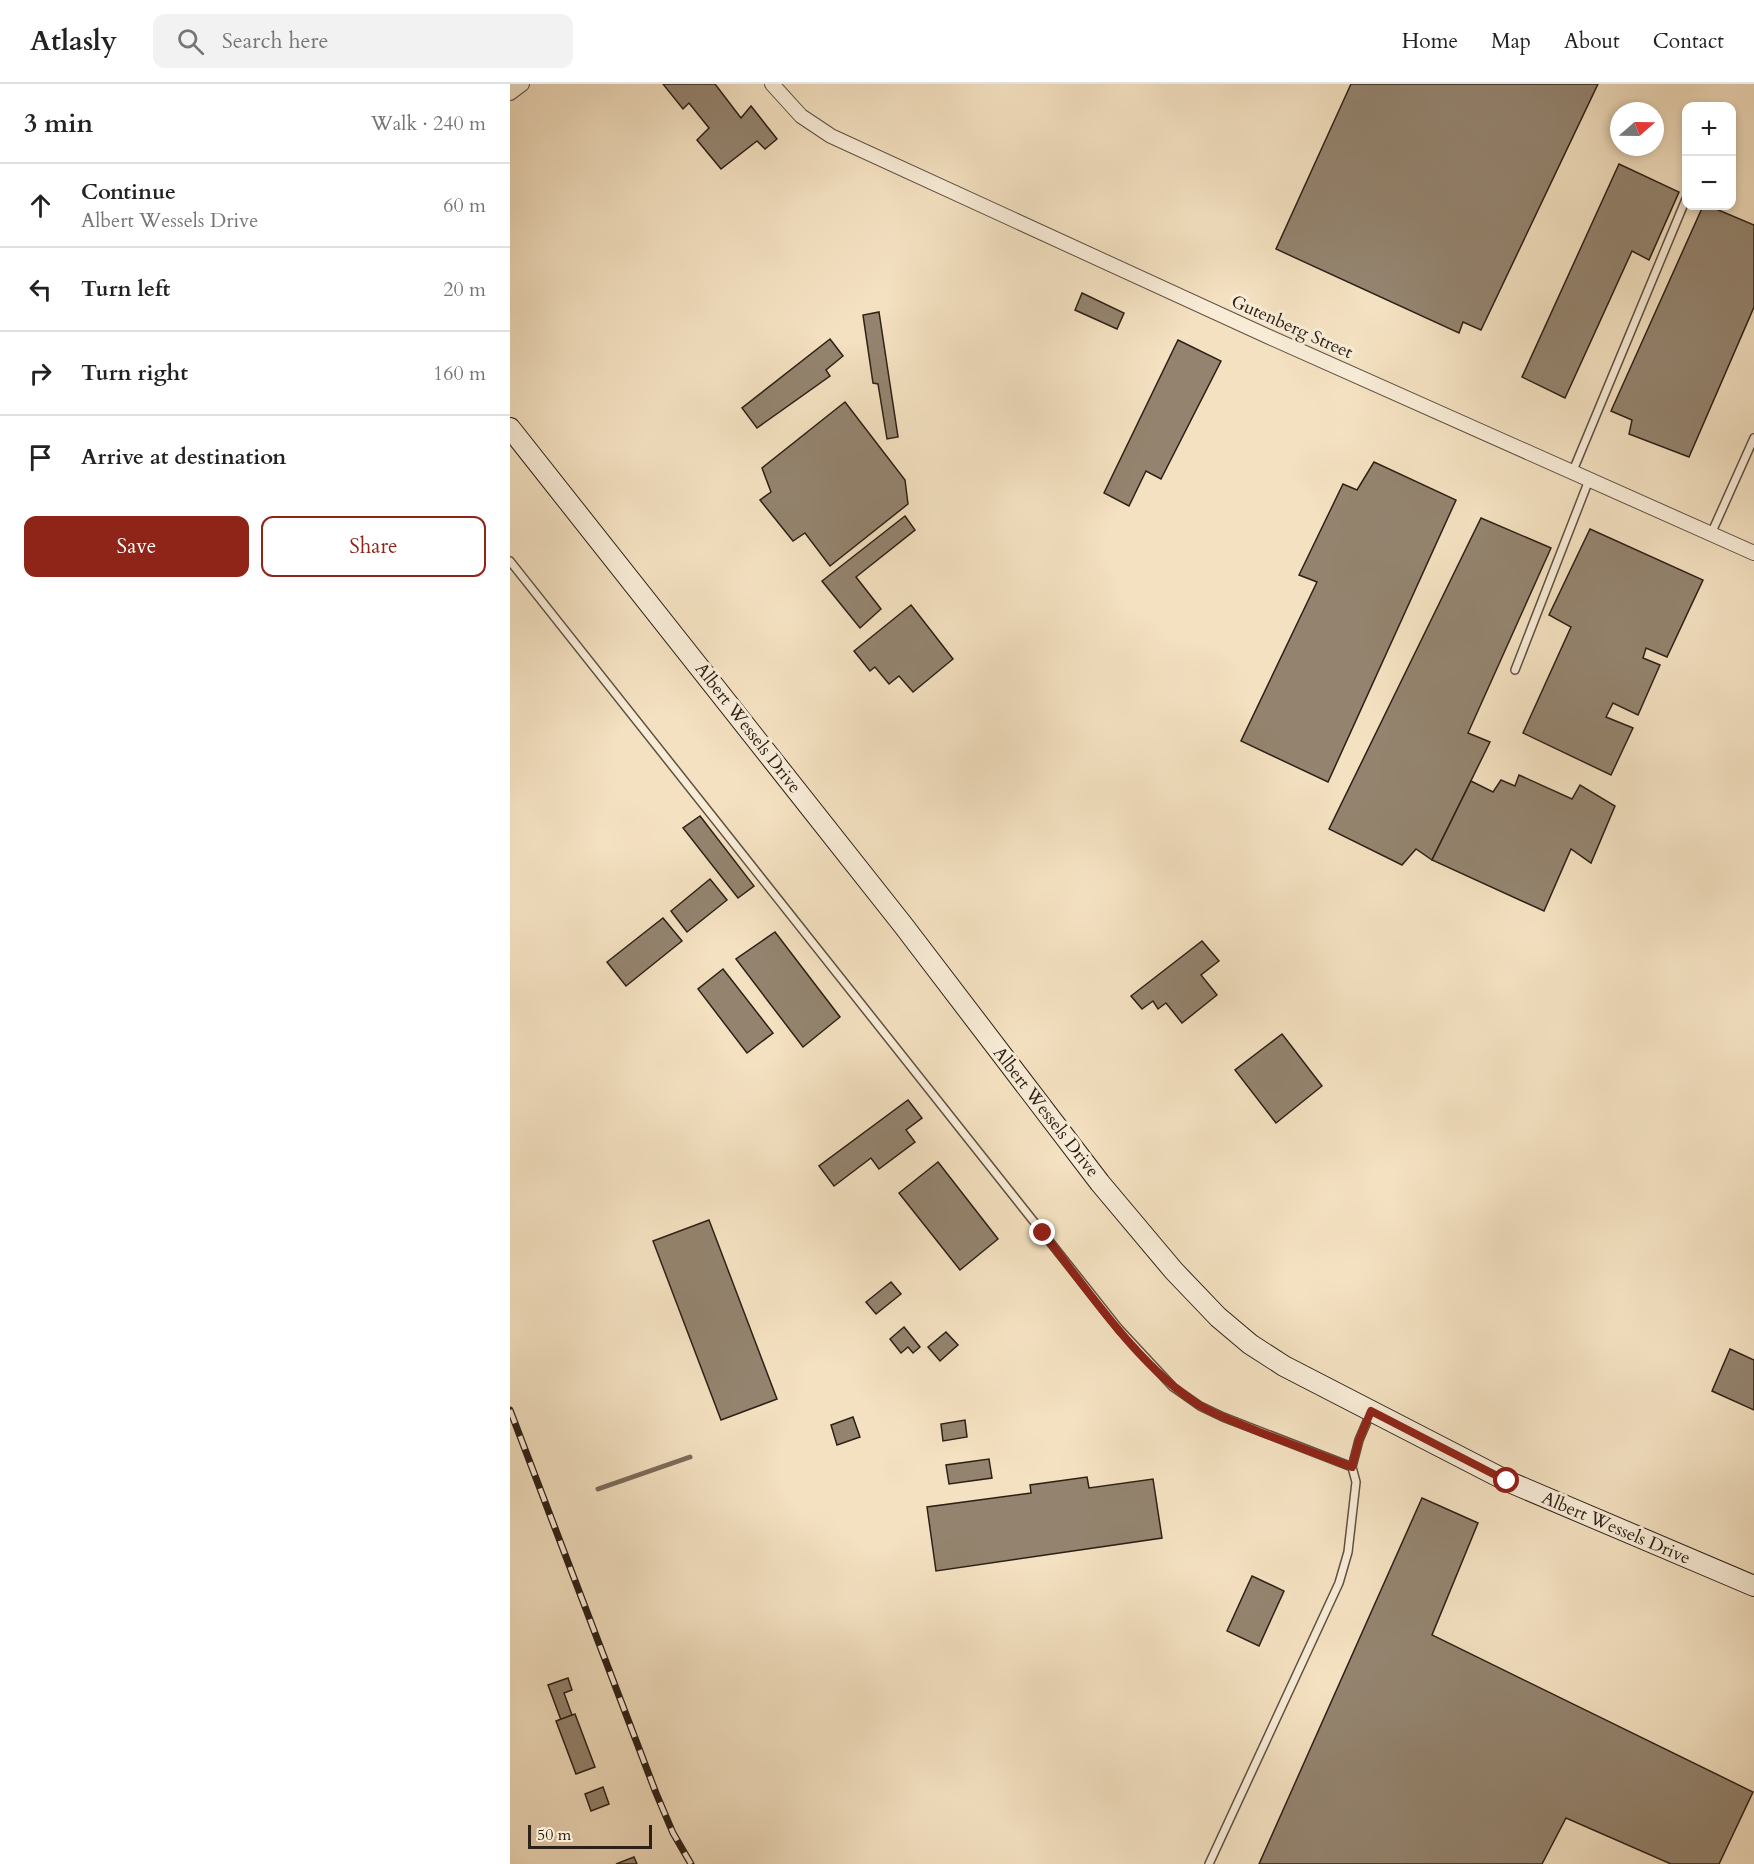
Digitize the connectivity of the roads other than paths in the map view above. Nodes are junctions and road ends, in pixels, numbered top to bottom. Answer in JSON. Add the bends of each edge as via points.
{"nodes":[{"id":1,"x":522,"y":84,"type":"edge"},
{"id":2,"x":772,"y":84,"type":"edge"},
{"id":3,"x":510,"y":93,"type":"edge"},
{"id":4,"x":1682,"y":209,"type":"edge"},
{"id":5,"x":510,"y":428,"type":"edge"},
{"id":6,"x":1754,"y":438,"type":"edge"},
{"id":7,"x":1572,"y":473,"type":"junction"},
{"id":8,"x":1589,"y":480,"type":"junction"},
{"id":9,"x":1711,"y":534,"type":"junction"},
{"id":10,"x":1754,"y":553,"type":"edge"},
{"id":11,"x":510,"y":561,"type":"edge"},
{"id":12,"x":1515,"y":670,"type":"dead end"},
{"id":13,"x":1371,"y":1411,"type":"junction"},
{"id":14,"x":1352,"y":1467,"type":"junction"},
{"id":15,"x":1754,"y":1586,"type":"edge"},
{"id":16,"x":1209,"y":1864,"type":"edge"}],
"edges":[{"from":1,"to":3,"type":"street"},
{"from":2,"to":7,"type":"street","name":"Gutenberg Street","via":[[801,116],[831,136]]},
{"from":4,"to":7,"type":"lane"},
{"from":5,"to":13,"type":"street","name":"Albert Wessels Drive","via":[[896,915],[1069,1143],[1174,1271],[1250,1344]]},
{"from":6,"to":9,"type":"lane"},
{"from":7,"to":8,"type":"street","name":"Gutenberg Street"},
{"from":8,"to":9,"type":"street","name":"Gutenberg Street"},
{"from":8,"to":12,"type":"lane"},
{"from":9,"to":10,"type":"street","name":"Gutenberg Street"},
{"from":11,"to":14,"type":"lane","via":[[1148,1362],[1200,1406]]},
{"from":13,"to":14,"type":"lane"},
{"from":13,"to":15,"type":"street","name":"Albert Wessels Drive","via":[[1507,1481]]},
{"from":14,"to":16,"type":"lane","via":[[1356,1482],[1348,1552],[1340,1583]]}]}
